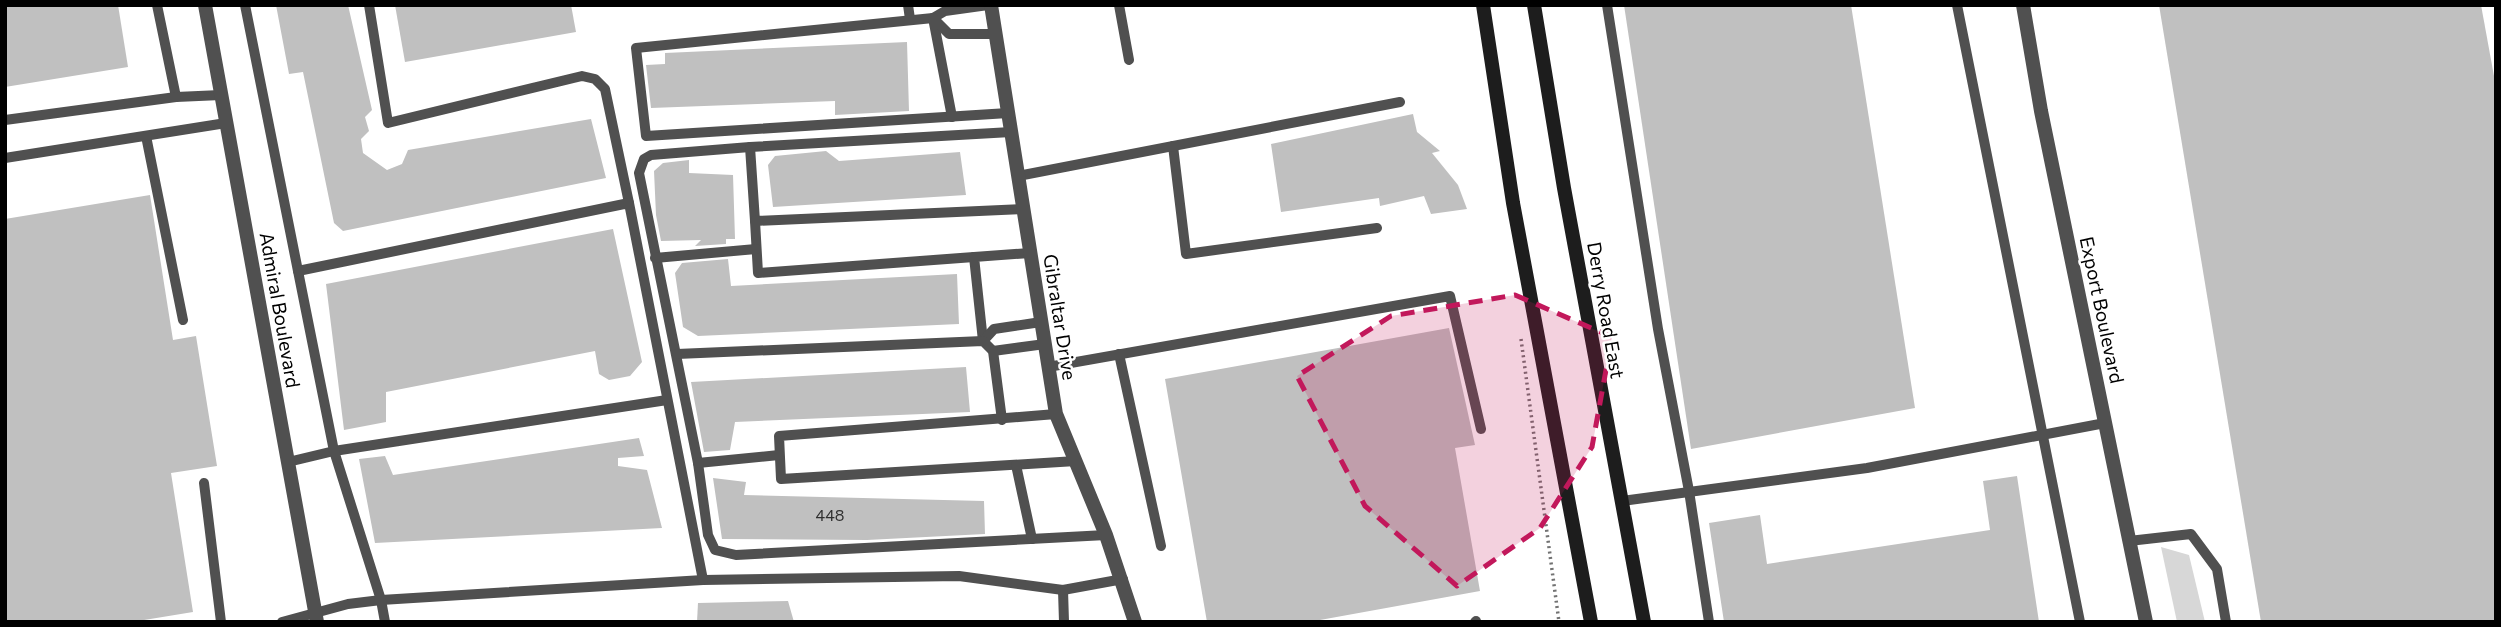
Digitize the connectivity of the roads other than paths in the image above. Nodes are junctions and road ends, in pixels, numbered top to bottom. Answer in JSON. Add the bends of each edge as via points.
{"nodes":[{"id":1,"x":157,"y":5,"type":"edge"},
{"id":2,"x":205,"y":5,"type":"edge"},
{"id":3,"x":245,"y":5,"type":"edge"},
{"id":4,"x":369,"y":5,"type":"edge"},
{"id":5,"x":908,"y":5,"type":"edge"},
{"id":6,"x":989,"y":5,"type":"edge"},
{"id":7,"x":1119,"y":5,"type":"edge"},
{"id":8,"x":1483,"y":5,"type":"edge"},
{"id":9,"x":1534,"y":5,"type":"edge"},
{"id":10,"x":1607,"y":5,"type":"edge"},
{"id":11,"x":1957,"y":5,"type":"edge"},
{"id":12,"x":2023,"y":5,"type":"edge"},
{"id":13,"x":933,"y":18,"type":"junction"},
{"id":14,"x":909,"y":19,"type":"junction"},
{"id":15,"x":994,"y":34,"type":"junction"},
{"id":16,"x":1129,"y":60,"type":"dead end"},
{"id":17,"x":221,"y":94,"type":"junction"},
{"id":18,"x":176,"y":97,"type":"junction"},
{"id":19,"x":1400,"y":102,"type":"dead end"},
{"id":20,"x":1008,"y":113,"type":"junction"},
{"id":21,"x":952,"y":117,"type":"junction"},
{"id":22,"x":5,"y":120,"type":"edge"},
{"id":23,"x":226,"y":124,"type":"junction"},
{"id":24,"x":1011,"y":132,"type":"junction"},
{"id":25,"x":146,"y":136,"type":"junction"},
{"id":26,"x":1173,"y":146,"type":"junction"},
{"id":27,"x":750,"y":147,"type":"junction"},
{"id":28,"x":5,"y":158,"type":"edge"},
{"id":29,"x":1018,"y":176,"type":"junction"},
{"id":30,"x":629,"y":203,"type":"junction"},
{"id":31,"x":1024,"y":209,"type":"junction"},
{"id":32,"x":755,"y":221,"type":"junction"},
{"id":33,"x":1377,"y":228,"type":"dead end"},
{"id":34,"x":756,"y":249,"type":"junction"},
{"id":35,"x":1030,"y":253,"type":"junction"},
{"id":36,"x":974,"y":257,"type":"junction"},
{"id":37,"x":655,"y":258,"type":"junction"},
{"id":38,"x":298,"y":271,"type":"junction"},
{"id":39,"x":183,"y":320,"type":"dead end"},
{"id":40,"x":1041,"y":322,"type":"junction"},
{"id":41,"x":983,"y":341,"type":"junction"},
{"id":42,"x":1045,"y":344,"type":"junction"},
{"id":43,"x":993,"y":351,"type":"junction"},
{"id":44,"x":677,"y":354,"type":"junction"},
{"id":45,"x":1119,"y":354,"type":"junction"},
{"id":46,"x":1048,"y":367,"type":"junction"},
{"id":47,"x":667,"y":400,"type":"junction"},
{"id":48,"x":1056,"y":414,"type":"junction"},
{"id":49,"x":1002,"y":420,"type":"junction"},
{"id":50,"x":2105,"y":423,"type":"junction"},
{"id":51,"x":1481,"y":429,"type":"dead end"},
{"id":52,"x":2043,"y":436,"type":"junction"},
{"id":53,"x":334,"y":451,"type":"junction"},
{"id":54,"x":779,"y":455,"type":"junction"},
{"id":55,"x":1076,"y":461,"type":"junction"},
{"id":56,"x":288,"y":462,"type":"junction"},
{"id":57,"x":698,"y":463,"type":"junction"},
{"id":58,"x":1016,"y":465,"type":"junction"},
{"id":59,"x":204,"y":483,"type":"dead end"},
{"id":60,"x":1689,"y":491,"type":"junction"},
{"id":61,"x":1622,"y":501,"type":"junction"},
{"id":62,"x":1107,"y":535,"type":"junction"},
{"id":63,"x":1032,"y":539,"type":"junction"},
{"id":64,"x":2129,"y":541,"type":"junction"},
{"id":65,"x":1161,"y":546,"type":"dead end"},
{"id":66,"x":1123,"y":579,"type":"junction"},
{"id":67,"x":703,"y":580,"type":"junction"},
{"id":68,"x":1063,"y":590,"type":"junction"},
{"id":69,"x":381,"y":600,"type":"junction"},
{"id":70,"x":316,"y":618,"type":"edge"},
{"id":71,"x":221,"y":622,"type":"edge"},
{"id":72,"x":282,"y":622,"type":"edge"},
{"id":73,"x":385,"y":622,"type":"edge"},
{"id":74,"x":1064,"y":622,"type":"edge"},
{"id":75,"x":1135,"y":622,"type":"edge"},
{"id":76,"x":1591,"y":622,"type":"edge"},
{"id":77,"x":1644,"y":622,"type":"edge"},
{"id":78,"x":1709,"y":622,"type":"edge"},
{"id":79,"x":2080,"y":622,"type":"edge"},
{"id":80,"x":2146,"y":622,"type":"edge"},
{"id":81,"x":2226,"y":622,"type":"edge"}],
"edges":[{"from":1,"to":18,"type":"lane"},
{"from":2,"to":17,"type":"street","name":"Admiral Boulevard"},
{"from":3,"to":38,"type":"lane"},
{"from":4,"to":30,"type":"lane","via":[[388,123],[582,76],[596,79],[605,89]]},
{"from":5,"to":14,"type":"lane"},
{"from":6,"to":13,"type":"lane","via":[[945,11]]},
{"from":6,"to":15,"type":"street","name":"Gibraltar Drive"},
{"from":7,"to":16,"type":"lane"},
{"from":8,"to":76,"type":"main road","via":[[1513,203]]},
{"from":9,"to":61,"type":"main road","name":"Derry Road East"},
{"from":10,"to":60,"type":"lane","via":[[1658,329]]},
{"from":11,"to":52,"type":"lane"},
{"from":12,"to":50,"type":"street","name":"Export Boulevard"},
{"from":13,"to":14,"type":"lane"},
{"from":13,"to":15,"type":"lane","via":[[949,34]]},
{"from":13,"to":21,"type":"lane"},
{"from":14,"to":21,"type":"lane","via":[[636,48],[646,135]]},
{"from":15,"to":20,"type":"street","name":"Gibraltar Drive"},
{"from":17,"to":18,"type":"lane"},
{"from":17,"to":23,"type":"street","name":"Admiral Boulevard"},
{"from":18,"to":22,"type":"lane"},
{"from":19,"to":26,"type":"lane"},
{"from":20,"to":21,"type":"lane"},
{"from":20,"to":24,"type":"street","name":"Gibraltar Drive"},
{"from":23,"to":25,"type":"lane"},
{"from":23,"to":56,"type":"street","name":"Admiral Boulevard"},
{"from":24,"to":27,"type":"lane"},
{"from":24,"to":29,"type":"street","name":"Gibraltar Drive"},
{"from":25,"to":28,"type":"lane"},
{"from":25,"to":39,"type":"lane"},
{"from":26,"to":29,"type":"lane"},
{"from":26,"to":33,"type":"lane","via":[[1186,254]]},
{"from":27,"to":32,"type":"lane"},
{"from":27,"to":37,"type":"lane","via":[[660,153],[644,159],[639,173]]},
{"from":29,"to":31,"type":"street","name":"Gibraltar Drive"},
{"from":30,"to":38,"type":"lane"},
{"from":30,"to":47,"type":"lane"},
{"from":31,"to":32,"type":"lane"},
{"from":31,"to":35,"type":"street","name":"Gibraltar Drive"},
{"from":32,"to":34,"type":"lane"},
{"from":34,"to":36,"type":"lane","via":[[758,273]]},
{"from":34,"to":37,"type":"lane"},
{"from":35,"to":36,"type":"lane"},
{"from":35,"to":40,"type":"street","name":"Gibraltar Drive"},
{"from":36,"to":41,"type":"lane"},
{"from":37,"to":44,"type":"lane"},
{"from":38,"to":53,"type":"lane"},
{"from":40,"to":41,"type":"lane","via":[[994,329]]},
{"from":40,"to":42,"type":"street","name":"Gibraltar Drive"},
{"from":41,"to":43,"type":"lane"},
{"from":41,"to":44,"type":"lane"},
{"from":42,"to":43,"type":"lane"},
{"from":42,"to":46,"type":"street","name":"Gibraltar Drive"},
{"from":43,"to":49,"type":"lane"},
{"from":44,"to":57,"type":"lane"},
{"from":45,"to":46,"type":"lane"},
{"from":45,"to":51,"type":"lane","via":[[1450,296]]},
{"from":45,"to":65,"type":"lane"},
{"from":46,"to":48,"type":"street","name":"Gibraltar Drive"},
{"from":47,"to":53,"type":"lane"},
{"from":47,"to":67,"type":"lane"},
{"from":48,"to":49,"type":"lane"},
{"from":48,"to":55,"type":"street","name":"Gibraltar Drive"},
{"from":49,"to":54,"type":"lane","via":[[779,436]]},
{"from":50,"to":52,"type":"lane"},
{"from":50,"to":64,"type":"street","name":"Export Boulevard"},
{"from":52,"to":60,"type":"lane","via":[[1867,468]]},
{"from":52,"to":79,"type":"lane"},
{"from":53,"to":56,"type":"lane"},
{"from":53,"to":69,"type":"lane"},
{"from":54,"to":57,"type":"lane"},
{"from":54,"to":58,"type":"lane","via":[[781,480]]},
{"from":55,"to":58,"type":"lane"},
{"from":55,"to":62,"type":"street","name":"Gibraltar Drive"},
{"from":56,"to":70,"type":"street","name":"Admiral Boulevard"},
{"from":57,"to":63,"type":"lane","via":[[708,535],[722,553]]},
{"from":58,"to":63,"type":"lane"},
{"from":59,"to":71,"type":"lane"},
{"from":60,"to":61,"type":"lane"},
{"from":60,"to":78,"type":"lane"},
{"from":61,"to":77,"type":"main road","name":"Derry Road East"},
{"from":62,"to":63,"type":"lane"},
{"from":62,"to":66,"type":"street","name":"Gibraltar Drive"},
{"from":64,"to":80,"type":"street","name":"Export Boulevard"},
{"from":64,"to":81,"type":"lane","via":[[2191,534],[2217,569]]},
{"from":66,"to":68,"type":"lane"},
{"from":66,"to":75,"type":"street","name":"Gibraltar Drive"},
{"from":67,"to":68,"type":"lane","via":[[959,576]]},
{"from":67,"to":69,"type":"lane"},
{"from":68,"to":74,"type":"lane"},
{"from":69,"to":70,"type":"lane","via":[[348,604]]},
{"from":69,"to":73,"type":"lane"},
{"from":70,"to":72,"type":"lane"}]}
